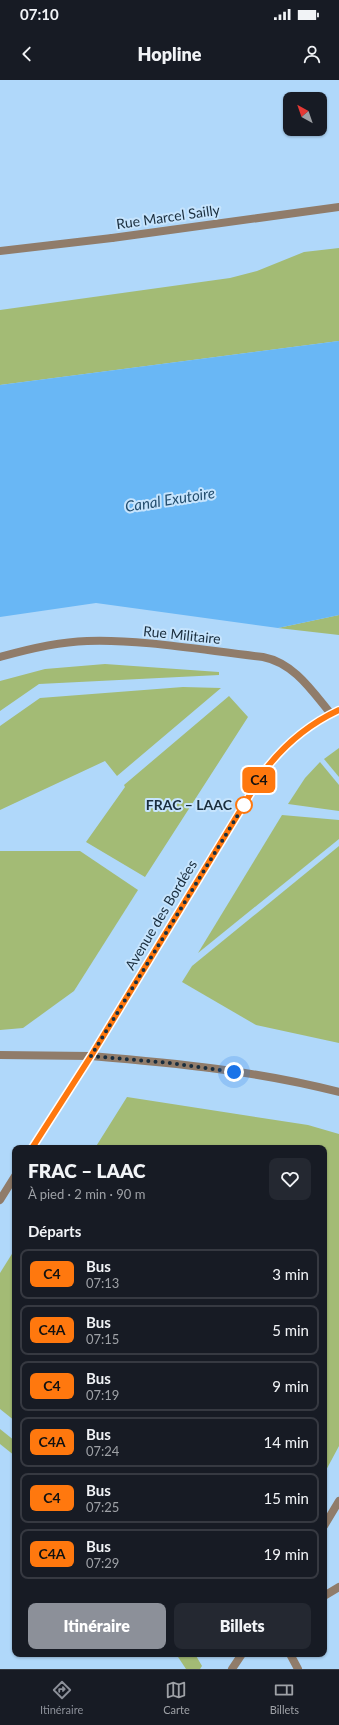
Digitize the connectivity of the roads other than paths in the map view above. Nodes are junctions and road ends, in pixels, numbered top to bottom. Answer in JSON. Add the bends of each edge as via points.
{"nodes":[{"id":1,"x":339,"y":207,"type":"edge"},
{"id":2,"x":0,"y":251,"type":"edge"},
{"id":3,"x":0,"y":657,"type":"edge"},
{"id":4,"x":339,"y":710,"type":"edge"},
{"id":5,"x":331,"y":714,"type":"junction"},
{"id":6,"x":0,"y":1055,"type":"edge"},
{"id":7,"x":91,"y":1056,"type":"junction"},
{"id":8,"x":339,"y":1092,"type":"edge"},
{"id":9,"x":34,"y":1145,"type":"edge"},
{"id":10,"x":12,"y":1181,"type":"edge"},
{"id":11,"x":0,"y":1200,"type":"edge"},
{"id":12,"x":339,"y":1501,"type":"edge"},
{"id":13,"x":327,"y":1521,"type":"edge"},
{"id":14,"x":339,"y":1587,"type":"edge"},
{"id":15,"x":327,"y":1594,"type":"edge"},
{"id":16,"x":240,"y":1657,"type":"edge"},
{"id":17,"x":292,"y":1657,"type":"edge"},
{"id":18,"x":232,"y":1669,"type":"edge"},
{"id":19,"x":298,"y":1669,"type":"edge"}],
"edges":[{"from":1,"to":2,"type":"street","name":"Rue Marcel Sailly"},
{"from":3,"to":5,"type":"street","name":"Rue Militaire","via":[[48,646],[88,641],[121,641],[263,657],[277,660],[289,667]]},
{"from":4,"to":5,"type":"street"},
{"from":5,"to":7,"type":"street","name":"Avenue des Bordées","via":[[295,737],[265,770]]},
{"from":6,"to":7,"type":"street"},
{"from":7,"to":8,"type":"street","via":[[185,1064],[257,1075]]},
{"from":7,"to":9,"type":"street","name":"Avenue des Bordées"},
{"from":10,"to":11,"type":"street"},
{"from":12,"to":13,"type":"street"},
{"from":14,"to":15,"type":"street"},
{"from":16,"to":18,"type":"street"},
{"from":17,"to":19,"type":"street"}]}
